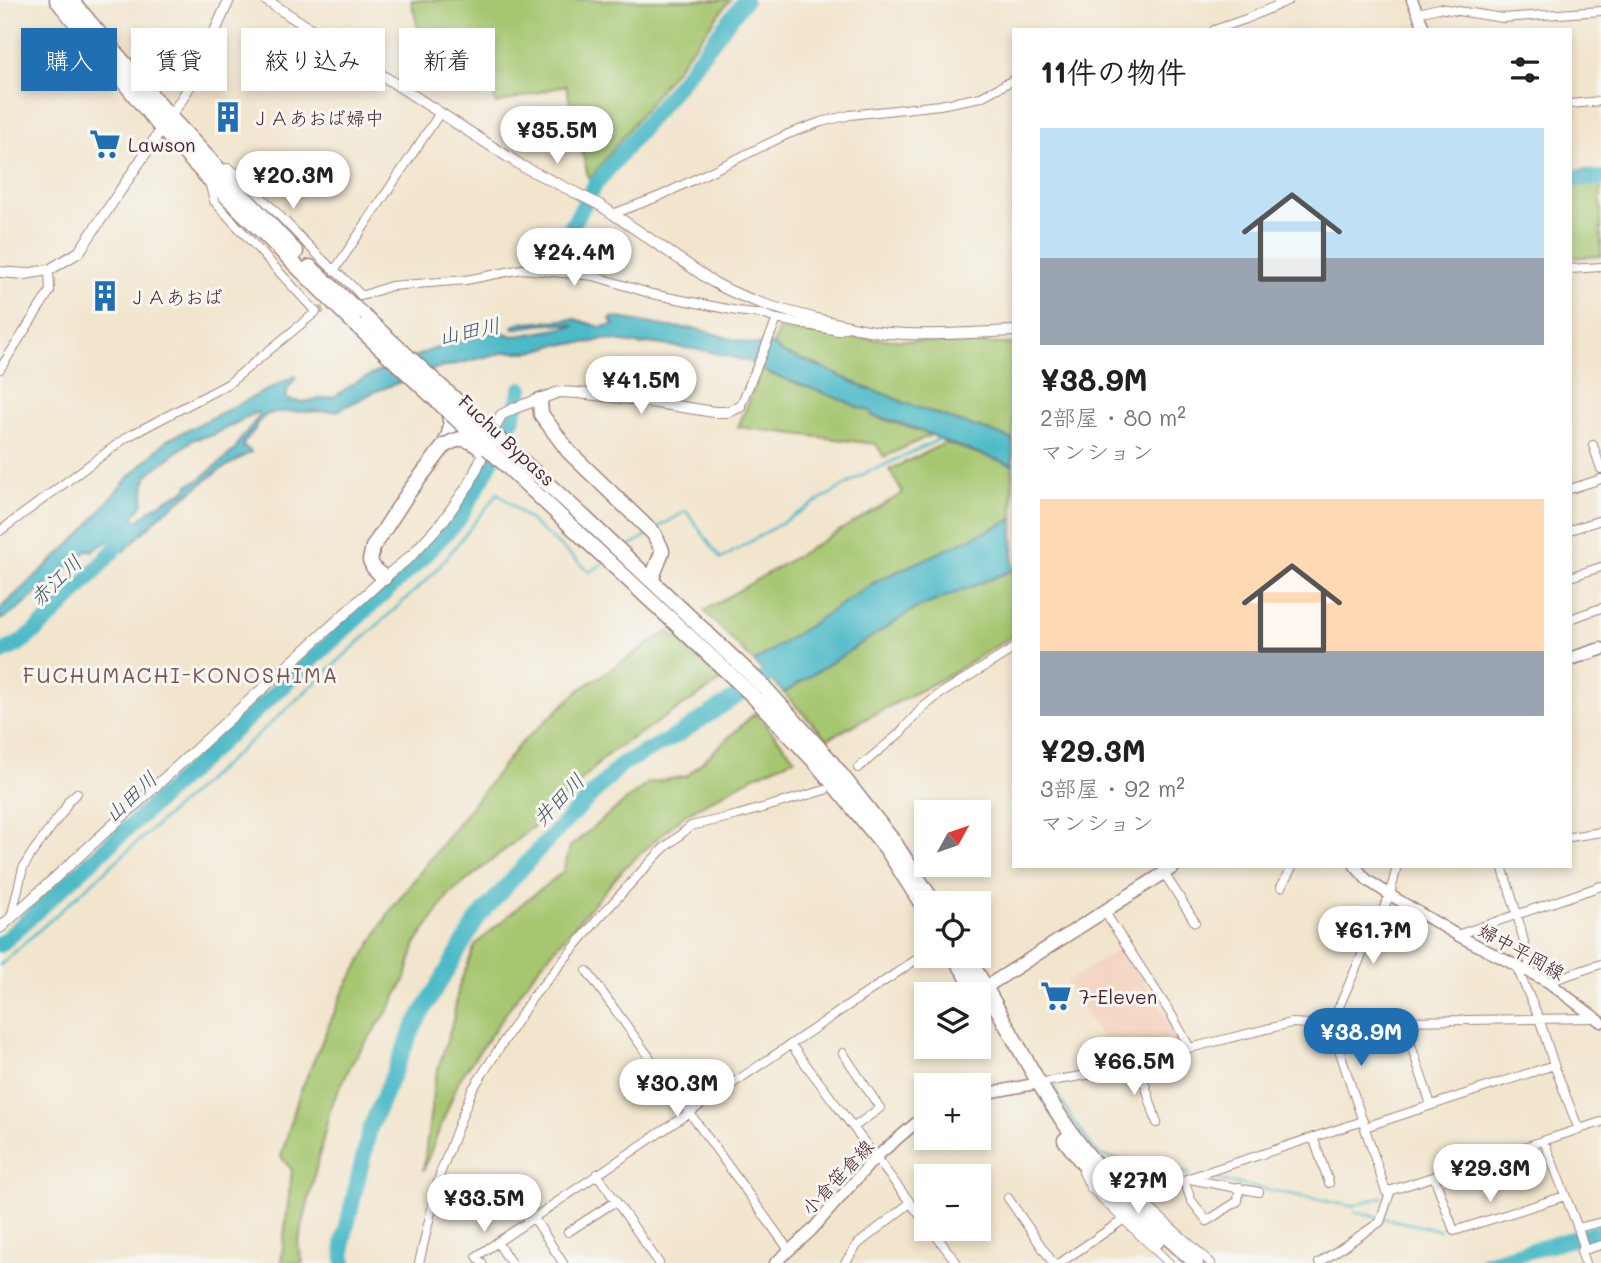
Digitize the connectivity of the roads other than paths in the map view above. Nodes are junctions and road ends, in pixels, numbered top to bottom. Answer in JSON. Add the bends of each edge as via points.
{"nodes":[{"id":1,"x":57,"y":0,"type":"edge"},
{"id":2,"x":71,"y":0,"type":"edge"},
{"id":3,"x":229,"y":0,"type":"edge"},
{"id":4,"x":266,"y":0,"type":"edge"},
{"id":5,"x":1289,"y":0,"type":"edge"},
{"id":6,"x":1412,"y":0,"type":"edge"},
{"id":7,"x":1601,"y":10,"type":"edge"},
{"id":8,"x":1418,"y":13,"type":"junction"},
{"id":9,"x":1220,"y":28,"type":"edge"},
{"id":10,"x":1424,"y":28,"type":"edge"},
{"id":11,"x":1012,"y":81,"type":"edge"},
{"id":12,"x":1601,"y":101,"type":"edge"},
{"id":13,"x":1572,"y":104,"type":"edge"},
{"id":14,"x":440,"y":113,"type":"junction"},
{"id":15,"x":166,"y":123,"type":"junction"},
{"id":16,"x":213,"y":174,"type":"junction"},
{"id":17,"x":613,"y":214,"type":"junction"},
{"id":18,"x":1601,"y":267,"type":"edge"},
{"id":19,"x":1572,"y":269,"type":"edge"},
{"id":20,"x":49,"y":270,"type":"junction"},
{"id":21,"x":334,"y":271,"type":"junction"},
{"id":22,"x":0,"y":272,"type":"edge"},
{"id":23,"x":776,"y":320,"type":"junction"},
{"id":24,"x":361,"y":322,"type":"junction"},
{"id":25,"x":850,"y":326,"type":"junction"},
{"id":26,"x":1012,"y":331,"type":"edge"},
{"id":27,"x":0,"y":369,"type":"edge"},
{"id":28,"x":535,"y":401,"type":"junction"},
{"id":29,"x":740,"y":407,"type":"joint"},
{"id":30,"x":448,"y":410,"type":"junction"},
{"id":31,"x":1593,"y":445,"type":"dead end"},
{"id":32,"x":444,"y":446,"type":"junction"},
{"id":33,"x":1601,"y":469,"type":"edge"},
{"id":34,"x":1601,"y":479,"type":"edge"},
{"id":35,"x":527,"y":485,"type":"junction"},
{"id":36,"x":1572,"y":488,"type":"edge"},
{"id":37,"x":586,"y":518,"type":"junction"},
{"id":38,"x":1601,"y":520,"type":"edge"},
{"id":39,"x":1572,"y":529,"type":"edge"},
{"id":40,"x":0,"y":531,"type":"edge"},
{"id":41,"x":654,"y":534,"type":"junction"},
{"id":42,"x":1601,"y":567,"type":"edge"},
{"id":43,"x":1572,"y":577,"type":"edge"},
{"id":44,"x":384,"y":578,"type":"junction"},
{"id":45,"x":652,"y":580,"type":"junction"},
{"id":46,"x":1601,"y":608,"type":"edge"},
{"id":47,"x":1572,"y":618,"type":"edge"},
{"id":48,"x":1601,"y":649,"type":"edge"},
{"id":49,"x":1012,"y":650,"type":"edge"},
{"id":50,"x":1572,"y":658,"type":"edge"},
{"id":51,"x":822,"y":761,"type":"junction"},
{"id":52,"x":858,"y":768,"type":"dead end"},
{"id":53,"x":825,"y":790,"type":"dead end"},
{"id":54,"x":77,"y":793,"type":"dead end"},
{"id":55,"x":1601,"y":832,"type":"edge"},
{"id":56,"x":1572,"y":837,"type":"edge"},
{"id":57,"x":1292,"y":868,"type":"edge"},
{"id":58,"x":1357,"y":868,"type":"edge"},
{"id":59,"x":1397,"y":868,"type":"edge"},
{"id":60,"x":1503,"y":868,"type":"edge"},
{"id":61,"x":1170,"y":869,"type":"edge"},
{"id":62,"x":1601,"y":886,"type":"edge"},
{"id":63,"x":1281,"y":887,"type":"dead end"},
{"id":64,"x":926,"y":891,"type":"edge"},
{"id":65,"x":914,"y":892,"type":"edge"},
{"id":66,"x":1390,"y":895,"type":"junction"},
{"id":67,"x":1104,"y":911,"type":"junction"},
{"id":68,"x":1517,"y":914,"type":"junction"},
{"id":69,"x":11,"y":919,"type":"junction"},
{"id":70,"x":1195,"y":922,"type":"dead end"},
{"id":71,"x":0,"y":928,"type":"edge"},
{"id":72,"x":1457,"y":934,"type":"junction"},
{"id":73,"x":914,"y":961,"type":"edge"},
{"id":74,"x":1601,"y":964,"type":"edge"},
{"id":75,"x":1516,"y":966,"type":"junction"},
{"id":76,"x":964,"y":968,"type":"edge"},
{"id":77,"x":587,"y":971,"type":"dead end"},
{"id":78,"x":1532,"y":974,"type":"junction"},
{"id":79,"x":975,"y":982,"type":"edge"},
{"id":80,"x":1548,"y":982,"type":"junction"},
{"id":81,"x":991,"y":984,"type":"edge"},
{"id":82,"x":991,"y":1006,"type":"edge"},
{"id":83,"x":1539,"y":1018,"type":"junction"},
{"id":84,"x":1600,"y":1019,"type":"edge"},
{"id":85,"x":1404,"y":1021,"type":"junction"},
{"id":86,"x":1331,"y":1025,"type":"junction"},
{"id":87,"x":791,"y":1045,"type":"junction"},
{"id":88,"x":1190,"y":1048,"type":"junction"},
{"id":89,"x":843,"y":1053,"type":"dead end"},
{"id":90,"x":1138,"y":1062,"type":"junction"},
{"id":91,"x":1554,"y":1065,"type":"junction"},
{"id":92,"x":1035,"y":1084,"type":"junction"},
{"id":93,"x":991,"y":1092,"type":"edge"},
{"id":94,"x":1432,"y":1105,"type":"junction"},
{"id":95,"x":690,"y":1113,"type":"junction"},
{"id":96,"x":1601,"y":1122,"type":"edge"},
{"id":97,"x":1157,"y":1123,"type":"dead end"},
{"id":98,"x":1364,"y":1124,"type":"junction"},
{"id":99,"x":914,"y":1125,"type":"edge"},
{"id":100,"x":854,"y":1127,"type":"junction"},
{"id":101,"x":1579,"y":1130,"type":"junction"},
{"id":102,"x":1313,"y":1137,"type":"junction"},
{"id":103,"x":1544,"y":1141,"type":"junction"},
{"id":104,"x":1080,"y":1154,"type":"junction"},
{"id":105,"x":875,"y":1158,"type":"junction"},
{"id":106,"x":597,"y":1174,"type":"junction"},
{"id":107,"x":1434,"y":1176,"type":"junction"},
{"id":108,"x":1185,"y":1180,"type":"junction"},
{"id":109,"x":1329,"y":1183,"type":"dead end"},
{"id":110,"x":1239,"y":1187,"type":"junction"},
{"id":111,"x":1391,"y":1190,"type":"junction"},
{"id":112,"x":1259,"y":1192,"type":"dead end"},
{"id":113,"x":1565,"y":1196,"type":"junction"},
{"id":114,"x":1008,"y":1198,"type":"dead end"},
{"id":115,"x":616,"y":1201,"type":"junction"},
{"id":116,"x":910,"y":1203,"type":"junction"},
{"id":117,"x":1147,"y":1205,"type":"junction"},
{"id":118,"x":914,"y":1208,"type":"edge"},
{"id":119,"x":534,"y":1218,"type":"junction"},
{"id":120,"x":1123,"y":1220,"type":"junction"},
{"id":121,"x":1601,"y":1222,"type":"edge"},
{"id":122,"x":1578,"y":1229,"type":"junction"},
{"id":123,"x":568,"y":1232,"type":"dead end"},
{"id":124,"x":940,"y":1241,"type":"edge"},
{"id":125,"x":497,"y":1242,"type":"junction"},
{"id":126,"x":1583,"y":1245,"type":"junction"},
{"id":127,"x":1601,"y":1245,"type":"edge"},
{"id":128,"x":789,"y":1250,"type":"junction"},
{"id":129,"x":419,"y":1263,"type":"edge"},
{"id":130,"x":482,"y":1263,"type":"edge"},
{"id":131,"x":511,"y":1263,"type":"edge"},
{"id":132,"x":563,"y":1263,"type":"edge"},
{"id":133,"x":659,"y":1263,"type":"edge"},
{"id":134,"x":775,"y":1263,"type":"edge"},
{"id":135,"x":845,"y":1263,"type":"edge"},
{"id":136,"x":956,"y":1263,"type":"edge"},
{"id":137,"x":1053,"y":1263,"type":"edge"},
{"id":138,"x":1060,"y":1263,"type":"edge"},
{"id":139,"x":1169,"y":1263,"type":"edge"},
{"id":140,"x":1182,"y":1263,"type":"edge"},
{"id":141,"x":1196,"y":1263,"type":"edge"},
{"id":142,"x":1211,"y":1263,"type":"edge"},
{"id":143,"x":1319,"y":1263,"type":"edge"},
{"id":144,"x":1585,"y":1263,"type":"edge"}],
"edges":[{"from":1,"to":15,"type":"highway","name":"Fuchu Bypass"},
{"from":2,"to":15,"type":"highway","name":"Fuchu Bypass"},
{"from":3,"to":15,"type":"street","via":[[193,80]]},
{"from":4,"to":14,"type":"street"},
{"from":5,"to":9,"type":"street"},
{"from":6,"to":8,"type":"main road"},
{"from":7,"to":8,"type":"street","via":[[1503,18],[1439,8]]},
{"from":8,"to":10,"type":"main road"},
{"from":11,"to":17,"type":"street","via":[[981,97],[821,122]]},
{"from":12,"to":13,"type":"street"},
{"from":14,"to":17,"type":"street","via":[[522,166]]},
{"from":14,"to":21,"type":"street"},
{"from":15,"to":16,"type":"highway","name":"Fuchu Bypass"},
{"from":15,"to":20,"type":"street","via":[[79,252]]},
{"from":16,"to":21,"type":"street","via":[[228,168],[238,174]]},
{"from":16,"to":24,"type":"highway","name":"Fuchu Bypass"},
{"from":16,"to":40,"type":"street","via":[[214,201],[316,312],[228,384],[127,437]]},
{"from":17,"to":25,"type":"street","via":[[732,293],[776,309]]},
{"from":18,"to":19,"type":"street"},
{"from":20,"to":22,"type":"street"},
{"from":20,"to":27,"type":"street","via":[[50,291]]},
{"from":21,"to":23,"type":"street","via":[[360,296],[391,286],[466,280],[522,269],[594,276],[652,294]]},
{"from":23,"to":25,"type":"street","via":[[838,331]]},
{"from":23,"to":29,"type":"street"},
{"from":24,"to":30,"type":"highway","name":"Fuchu Bypass","bridge":true},
{"from":24,"to":37,"type":"highway","name":"Fuchu Bypass","bridge":true},
{"from":25,"to":26,"type":"street","via":[[887,333]]},
{"from":28,"to":29,"type":"street","via":[[569,392],[714,412]]},
{"from":28,"to":41,"type":"highway","via":[[569,452]]},
{"from":28,"to":44,"type":"street","via":[[501,415],[470,483],[411,556]]},
{"from":30,"to":32,"type":"highway","bridge":true,"via":[[451,425]]},
{"from":30,"to":35,"type":"highway","name":"Fuchu Bypass","bridge":true},
{"from":31,"to":33,"type":"street"},
{"from":32,"to":35,"type":"highway","bridge":true,"via":[[461,438],[469,440]]},
{"from":32,"to":44,"type":"highway","via":[[373,547],[370,560]]},
{"from":34,"to":36,"type":"street"},
{"from":35,"to":51,"type":"highway","name":"Fuchu Bypass","bridge":true},
{"from":37,"to":41,"type":"highway","via":[[641,560],[654,556]]},
{"from":37,"to":45,"type":"highway","name":"Fuchu Bypass"},
{"from":38,"to":39,"type":"street"},
{"from":41,"to":45,"type":"highway","via":[[662,556]]},
{"from":42,"to":43,"type":"street"},
{"from":44,"to":69,"type":"street"},
{"from":45,"to":51,"type":"highway","name":"Fuchu Bypass","via":[[765,688]]},
{"from":46,"to":47,"type":"street"},
{"from":48,"to":50,"type":"main road"},
{"from":49,"to":52,"type":"street","via":[[940,694]]},
{"from":51,"to":64,"type":"highway","name":"Fuchu Bypass","via":[[894,842]]},
{"from":51,"to":65,"type":"highway","name":"Fuchu Bypass"},
{"from":53,"to":129,"type":"street","via":[[691,826],[656,856],[598,919],[532,998],[472,1090],[440,1174]]},
{"from":54,"to":69,"type":"street","via":[[23,868]]},
{"from":55,"to":56,"type":"street"},
{"from":57,"to":63,"type":"street"},
{"from":58,"to":66,"type":"main road","name":"婦中平岡線"},
{"from":59,"to":66,"type":"street"},
{"from":60,"to":68,"type":"street"},
{"from":61,"to":67,"type":"main road"},
{"from":61,"to":70,"type":"street"},
{"from":62,"to":68,"type":"street"},
{"from":66,"to":72,"type":"main road","name":"婦中平岡線"},
{"from":66,"to":86,"type":"street"},
{"from":67,"to":81,"type":"main road"},
{"from":67,"to":88,"type":"street"},
{"from":68,"to":72,"type":"street"},
{"from":68,"to":78,"type":"street"},
{"from":69,"to":71,"type":"street"},
{"from":72,"to":75,"type":"main road","name":"婦中平岡線"},
{"from":73,"to":87,"type":"street"},
{"from":74,"to":80,"type":"street"},
{"from":75,"to":78,"type":"main road","name":"婦中平岡線"},
{"from":75,"to":83,"type":"street"},
{"from":76,"to":79,"type":"highway"},
{"from":77,"to":95,"type":"street"},
{"from":78,"to":80,"type":"main road","name":"婦中平岡線"},
{"from":80,"to":84,"type":"main road","name":"婦中平岡線"},
{"from":82,"to":92,"type":"highway"},
{"from":83,"to":84,"type":"street"},
{"from":83,"to":85,"type":"street"},
{"from":83,"to":91,"type":"street"},
{"from":85,"to":86,"type":"street"},
{"from":85,"to":94,"type":"street"},
{"from":86,"to":88,"type":"street","via":[[1291,1023]]},
{"from":86,"to":98,"type":"street"},
{"from":87,"to":95,"type":"street"},
{"from":87,"to":100,"type":"street"},
{"from":88,"to":90,"type":"street"},
{"from":89,"to":100,"type":"street","via":[[880,1108]]},
{"from":90,"to":92,"type":"street"},
{"from":90,"to":97,"type":"street"},
{"from":91,"to":94,"type":"street"},
{"from":91,"to":101,"type":"street"},
{"from":92,"to":93,"type":"main road"},
{"from":92,"to":104,"type":"highway"},
{"from":94,"to":98,"type":"street"},
{"from":95,"to":106,"type":"street"},
{"from":95,"to":128,"type":"street"},
{"from":96,"to":101,"type":"street"},
{"from":98,"to":102,"type":"street"},
{"from":98,"to":111,"type":"street","via":[[1386,1192]]},
{"from":99,"to":105,"type":"main road","name":"小倉笹倉線"},
{"from":100,"to":105,"type":"street"},
{"from":101,"to":103,"type":"street"},
{"from":102,"to":108,"type":"street"},
{"from":102,"to":109,"type":"street"},
{"from":103,"to":107,"type":"street"},
{"from":103,"to":113,"type":"street"},
{"from":104,"to":117,"type":"street"},
{"from":104,"to":120,"type":"street","via":[[1090,1187]]},
{"from":104,"to":140,"type":"highway","via":[[1098,1183]]},
{"from":104,"to":141,"type":"highway"},
{"from":105,"to":116,"type":"street"},
{"from":105,"to":128,"type":"main road","name":"小倉笹倉線"},
{"from":106,"to":115,"type":"street"},
{"from":106,"to":119,"type":"street"},
{"from":107,"to":111,"type":"street"},
{"from":107,"to":113,"type":"street","via":[[1454,1231]]},
{"from":108,"to":110,"type":"street"},
{"from":108,"to":110,"type":"street","via":[[1191,1200],[1207,1221],[1238,1201]]},
{"from":108,"to":117,"type":"street"},
{"from":110,"to":112,"type":"street"},
{"from":111,"to":143,"type":"street","via":[[1380,1222]]},
{"from":113,"to":122,"type":"street"},
{"from":114,"to":137,"type":"street"},
{"from":115,"to":123,"type":"street"},
{"from":115,"to":133,"type":"street"},
{"from":116,"to":118,"type":"street"},
{"from":116,"to":135,"type":"street","via":[[859,1244]]},
{"from":117,"to":142,"type":"street"},
{"from":119,"to":125,"type":"street"},
{"from":119,"to":132,"type":"street"},
{"from":120,"to":138,"type":"street"},
{"from":120,"to":139,"type":"street"},
{"from":121,"to":122,"type":"street"},
{"from":122,"to":126,"type":"street"},
{"from":124,"to":136,"type":"street"},
{"from":125,"to":130,"type":"street","via":[[477,1256]]},
{"from":125,"to":131,"type":"street"},
{"from":126,"to":127,"type":"street"},
{"from":126,"to":144,"type":"street"},
{"from":128,"to":134,"type":"main road","name":"小倉笹倉線"}]}
